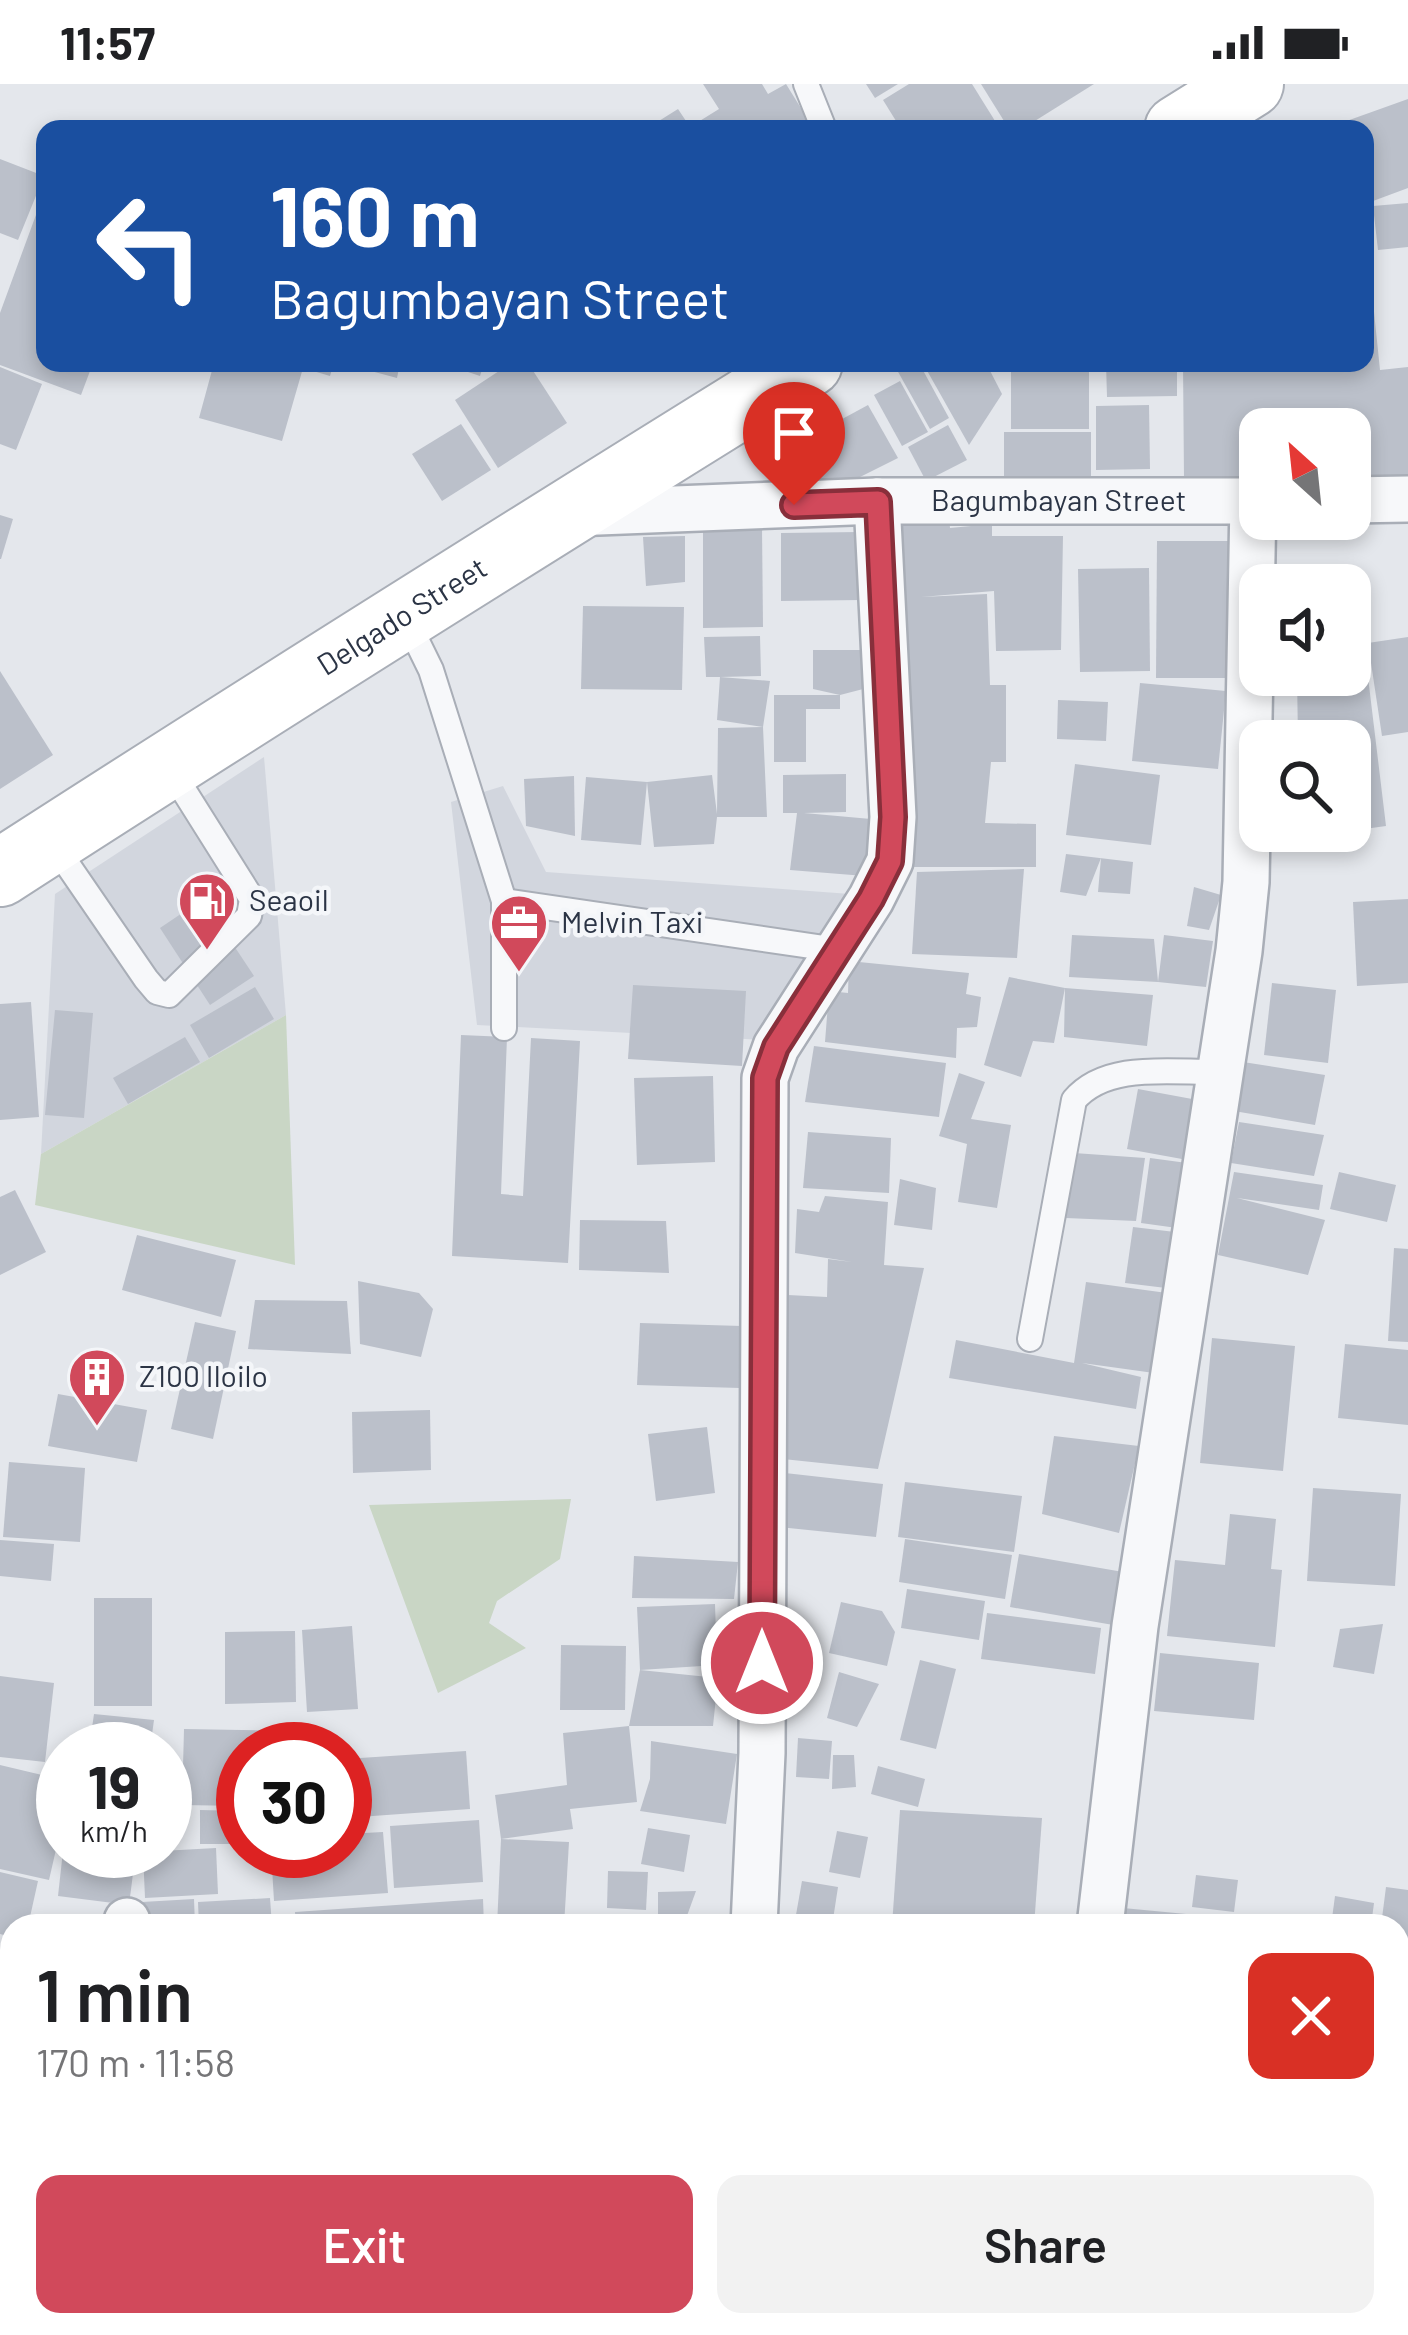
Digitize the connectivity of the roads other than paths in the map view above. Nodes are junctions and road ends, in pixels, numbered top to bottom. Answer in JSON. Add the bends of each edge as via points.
{"nodes":[{"id":1,"x":806,"y":84,"type":"edge"},
{"id":2,"x":820,"y":120,"type":"edge"},
{"id":3,"x":795,"y":372,"type":"edge"},
{"id":4,"x":1408,"y":499,"type":"edge"},
{"id":5,"x":1371,"y":500,"type":"edge"},
{"id":6,"x":1239,"y":501,"type":"edge"},
{"id":7,"x":878,"y":502,"type":"junction"},
{"id":8,"x":572,"y":513,"type":"junction"},
{"id":9,"x":1256,"y":540,"type":"edge"},
{"id":10,"x":403,"y":613,"type":"junction"},
{"id":11,"x":168,"y":765,"type":"junction"},
{"id":12,"x":25,"y":856,"type":"edge"},
{"id":13,"x":504,"y":901,"type":"junction"},
{"id":14,"x":838,"y":950,"type":"junction"},
{"id":15,"x":504,"y":1028,"type":"dead end"},
{"id":16,"x":1220,"y":1072,"type":"junction"},
{"id":17,"x":1030,"y":1339,"type":"dead end"},
{"id":18,"x":755,"y":1914,"type":"edge"},
{"id":19,"x":1101,"y":1914,"type":"edge"}],
"edges":[{"from":1,"to":2,"type":"lane"},
{"from":3,"to":8,"type":"street","name":"Delgado Street"},
{"from":4,"to":5,"type":"street"},
{"from":6,"to":7,"type":"street","name":"Bagumbayan Street"},
{"from":7,"to":8,"type":"street","name":"Bagumbayan Street"},
{"from":7,"to":14,"type":"street","via":[[890,861]]},
{"from":8,"to":10,"type":"street","name":"Delgado Street"},
{"from":9,"to":16,"type":"street","via":[[1246,882]]},
{"from":10,"to":11,"type":"street","name":"Delgado Street"},
{"from":10,"to":13,"type":"lane","via":[[431,670]]},
{"from":11,"to":12,"type":"street","name":"Delgado Street"},
{"from":11,"to":12,"type":"lane","via":[[252,899],[249,916],[170,995],[157,992]]},
{"from":13,"to":14,"type":"lane"},
{"from":13,"to":15,"type":"lane"},
{"from":14,"to":18,"type":"street","via":[[765,1078]]},
{"from":16,"to":17,"type":"lane","via":[[1122,1073],[1086,1086],[1074,1100]]},
{"from":16,"to":19,"type":"street","via":[[1135,1626]]}]}
